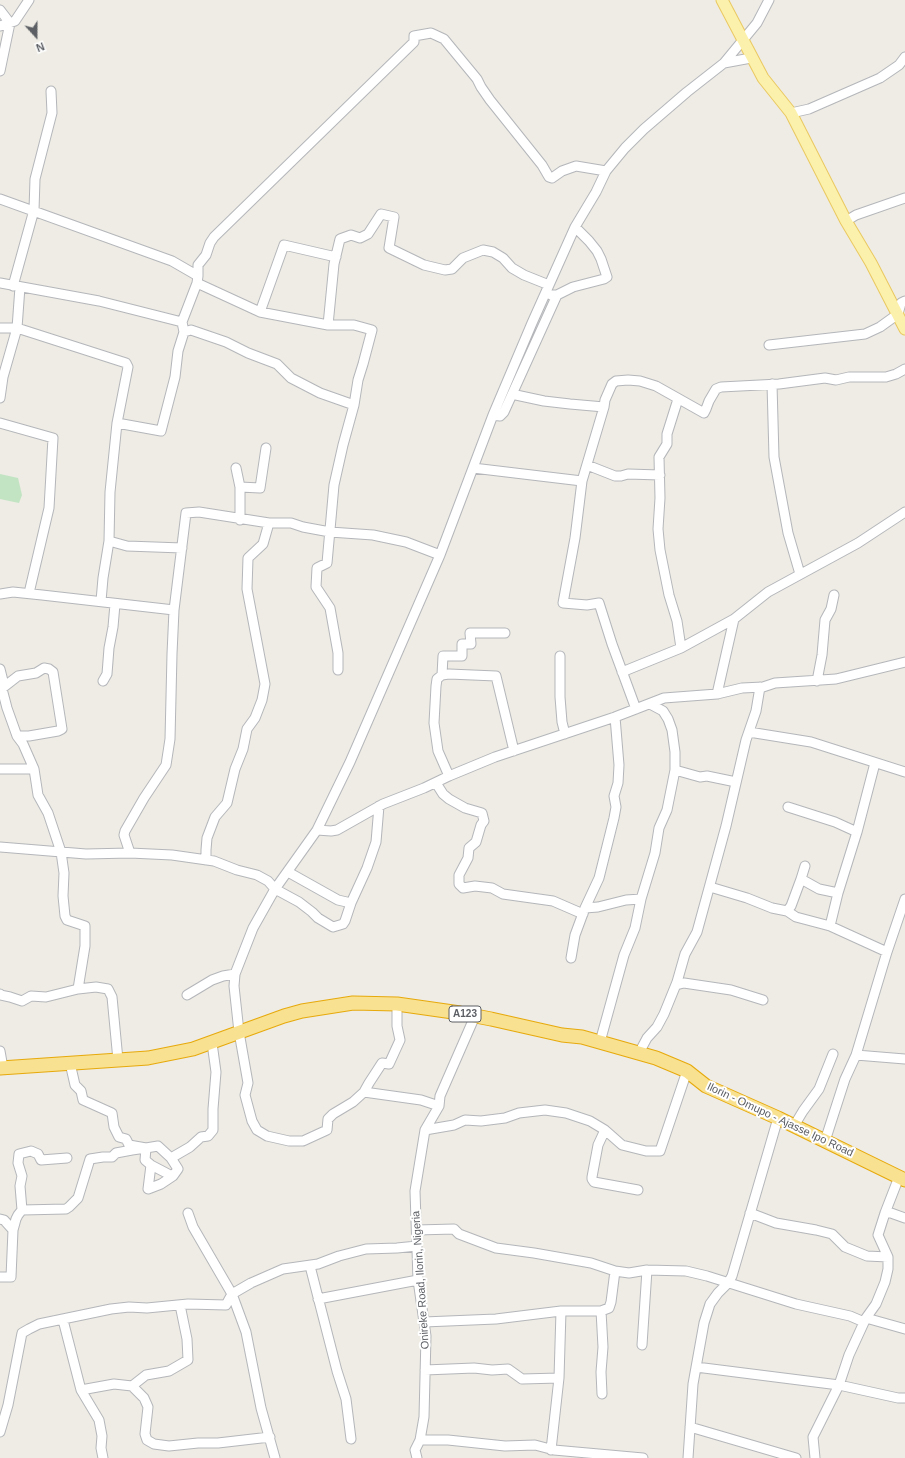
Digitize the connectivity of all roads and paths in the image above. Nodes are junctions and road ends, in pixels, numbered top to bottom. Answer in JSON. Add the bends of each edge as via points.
{"nodes":[{"id":1,"x":29,"y":0,"type":"edge"},
{"id":2,"x":722,"y":0,"type":"edge"},
{"id":3,"x":769,"y":0,"type":"edge"},
{"id":4,"x":0,"y":10,"type":"edge"},
{"id":5,"x":10,"y":23,"type":"junction"},
{"id":6,"x":0,"y":26,"type":"edge"},
{"id":7,"x":742,"y":40,"type":"junction"},
{"id":8,"x":905,"y":57,"type":"edge"},
{"id":9,"x":752,"y":58,"type":"junction"},
{"id":10,"x":724,"y":63,"type":"junction"},
{"id":11,"x":0,"y":71,"type":"edge"},
{"id":12,"x":52,"y":91,"type":"dead end"},
{"id":13,"x":791,"y":113,"type":"junction"},
{"id":14,"x":606,"y":171,"type":"junction"},
{"id":15,"x":905,"y":198,"type":"edge"},
{"id":16,"x":0,"y":199,"type":"edge"},
{"id":17,"x":34,"y":210,"type":"junction"},
{"id":18,"x":846,"y":221,"type":"junction"},
{"id":19,"x":575,"y":227,"type":"junction"},
{"id":20,"x":336,"y":257,"type":"junction"},
{"id":21,"x":198,"y":279,"type":"junction"},
{"id":22,"x":0,"y":283,"type":"edge"},
{"id":23,"x":549,"y":285,"type":"junction"},
{"id":24,"x":16,"y":286,"type":"junction"},
{"id":25,"x":545,"y":294,"type":"junction"},
{"id":26,"x":557,"y":295,"type":"junction"},
{"id":27,"x":905,"y":301,"type":"edge"},
{"id":28,"x":260,"y":312,"type":"junction"},
{"id":29,"x":898,"y":314,"type":"junction"},
{"id":30,"x":182,"y":322,"type":"junction"},
{"id":31,"x":328,"y":325,"type":"junction"},
{"id":32,"x":0,"y":328,"type":"edge"},
{"id":33,"x":17,"y":328,"type":"junction"},
{"id":34,"x":905,"y":329,"type":"edge"},
{"id":35,"x":184,"y":332,"type":"junction"},
{"id":36,"x":769,"y":345,"type":"dead end"},
{"id":37,"x":905,"y":369,"type":"edge"},
{"id":38,"x":772,"y":384,"type":"junction"},
{"id":39,"x":512,"y":395,"type":"junction"},
{"id":40,"x":0,"y":398,"type":"edge"},
{"id":41,"x":678,"y":398,"type":"junction"},
{"id":42,"x":354,"y":405,"type":"junction"},
{"id":43,"x":604,"y":407,"type":"junction"},
{"id":44,"x":493,"y":415,"type":"junction"},
{"id":45,"x":0,"y":423,"type":"edge"},
{"id":46,"x":117,"y":423,"type":"junction"},
{"id":47,"x":266,"y":448,"type":"dead end"},
{"id":48,"x":587,"y":465,"type":"junction"},
{"id":49,"x":236,"y":468,"type":"dead end"},
{"id":50,"x":473,"y":468,"type":"junction"},
{"id":51,"x":660,"y":476,"type":"junction"},
{"id":52,"x":582,"y":481,"type":"junction"},
{"id":53,"x":240,"y":487,"type":"junction"},
{"id":54,"x":905,"y":512,"type":"edge"},
{"id":55,"x":240,"y":520,"type":"junction"},
{"id":56,"x":269,"y":523,"type":"junction"},
{"id":57,"x":330,"y":532,"type":"junction"},
{"id":58,"x":109,"y":541,"type":"junction"},
{"id":59,"x":182,"y":548,"type":"junction"},
{"id":60,"x":440,"y":555,"type":"junction"},
{"id":61,"x":800,"y":574,"type":"junction"},
{"id":62,"x":0,"y":594,"type":"edge"},
{"id":63,"x":29,"y":594,"type":"junction"},
{"id":64,"x":834,"y":595,"type":"dead end"},
{"id":65,"x":101,"y":601,"type":"junction"},
{"id":66,"x":115,"y":604,"type":"junction"},
{"id":67,"x":174,"y":610,"type":"junction"},
{"id":68,"x":734,"y":619,"type":"junction"},
{"id":69,"x":505,"y":633,"type":"dead end"},
{"id":70,"x":681,"y":648,"type":"junction"},
{"id":71,"x":560,"y":656,"type":"dead end"},
{"id":72,"x":905,"y":662,"type":"edge"},
{"id":73,"x":0,"y":669,"type":"edge"},
{"id":74,"x":338,"y":670,"type":"dead end"},
{"id":75,"x":622,"y":672,"type":"junction"},
{"id":76,"x":442,"y":675,"type":"junction"},
{"id":77,"x":103,"y":681,"type":"dead end"},
{"id":78,"x":817,"y":681,"type":"junction"},
{"id":79,"x":760,"y":687,"type":"junction"},
{"id":80,"x":1,"y":689,"type":"edge"},
{"id":81,"x":717,"y":694,"type":"junction"},
{"id":82,"x":650,"y":704,"type":"junction"},
{"id":83,"x":636,"y":710,"type":"junction"},
{"id":84,"x":614,"y":717,"type":"junction"},
{"id":85,"x":749,"y":732,"type":"junction"},
{"id":86,"x":565,"y":734,"type":"junction"},
{"id":87,"x":17,"y":736,"type":"junction"},
{"id":88,"x":514,"y":750,"type":"junction"},
{"id":89,"x":875,"y":763,"type":"junction"},
{"id":90,"x":0,"y":769,"type":"edge"},
{"id":91,"x":34,"y":769,"type":"junction"},
{"id":92,"x":675,"y":770,"type":"junction"},
{"id":93,"x":905,"y":772,"type":"edge"},
{"id":94,"x":449,"y":776,"type":"junction"},
{"id":95,"x":736,"y":782,"type":"junction"},
{"id":96,"x":436,"y":783,"type":"junction"},
{"id":97,"x":379,"y":806,"type":"junction"},
{"id":98,"x":788,"y":807,"type":"dead end"},
{"id":99,"x":317,"y":830,"type":"junction"},
{"id":100,"x":858,"y":832,"type":"junction"},
{"id":101,"x":0,"y":847,"type":"edge"},
{"id":102,"x":61,"y":852,"type":"junction"},
{"id":103,"x":130,"y":853,"type":"junction"},
{"id":104,"x":206,"y":860,"type":"junction"},
{"id":105,"x":805,"y":866,"type":"dead end"},
{"id":106,"x":288,"y":872,"type":"junction"},
{"id":107,"x":801,"y":879,"type":"junction"},
{"id":108,"x":710,"y":887,"type":"junction"},
{"id":109,"x":275,"y":890,"type":"junction"},
{"id":110,"x":838,"y":893,"type":"junction"},
{"id":111,"x":641,"y":898,"type":"junction"},
{"id":112,"x":905,"y":899,"type":"edge"},
{"id":113,"x":351,"y":903,"type":"junction"},
{"id":114,"x":584,"y":911,"type":"junction"},
{"id":115,"x":787,"y":911,"type":"junction"},
{"id":116,"x":902,"y":916,"type":"edge"},
{"id":117,"x":830,"y":926,"type":"junction"},
{"id":118,"x":887,"y":952,"type":"junction"},
{"id":119,"x":571,"y":958,"type":"dead end"},
{"id":120,"x":235,"y":974,"type":"junction"},
{"id":121,"x":676,"y":985,"type":"junction"},
{"id":122,"x":78,"y":989,"type":"junction"},
{"id":123,"x":0,"y":994,"type":"edge"},
{"id":124,"x":187,"y":995,"type":"dead end"},
{"id":125,"x":763,"y":1000,"type":"dead end"},
{"id":126,"x":397,"y":1004,"type":"junction"},
{"id":127,"x":475,"y":1016,"type":"junction"},
{"id":128,"x":239,"y":1032,"type":"junction"},
{"id":129,"x":600,"y":1042,"type":"junction"},
{"id":130,"x":212,"y":1043,"type":"junction"},
{"id":131,"x":0,"y":1051,"type":"edge"},
{"id":132,"x":639,"y":1053,"type":"junction"},
{"id":133,"x":833,"y":1054,"type":"dead end"},
{"id":134,"x":856,"y":1055,"type":"junction"},
{"id":135,"x":905,"y":1059,"type":"edge"},
{"id":136,"x":118,"y":1060,"type":"junction"},
{"id":137,"x":70,"y":1063,"type":"junction"},
{"id":138,"x":1,"y":1068,"type":"edge"},
{"id":139,"x":687,"y":1072,"type":"junction"},
{"id":140,"x":364,"y":1092,"type":"junction"},
{"id":141,"x":439,"y":1106,"type":"junction"},
{"id":142,"x":778,"y":1118,"type":"junction"},
{"id":143,"x":794,"y":1126,"type":"junction"},
{"id":144,"x":426,"y":1130,"type":"junction"},
{"id":145,"x":604,"y":1130,"type":"junction"},
{"id":146,"x":825,"y":1141,"type":"junction"},
{"id":147,"x":146,"y":1148,"type":"junction"},
{"id":148,"x":67,"y":1158,"type":"dead end"},
{"id":149,"x":170,"y":1158,"type":"junction"},
{"id":150,"x":151,"y":1165,"type":"junction"},
{"id":151,"x":172,"y":1176,"type":"junction"},
{"id":152,"x":902,"y":1178,"type":"edge"},
{"id":153,"x":638,"y":1190,"type":"dead end"},
{"id":154,"x":22,"y":1210,"type":"junction"},
{"id":155,"x":188,"y":1213,"type":"dead end"},
{"id":156,"x":750,"y":1213,"type":"junction"},
{"id":157,"x":885,"y":1213,"type":"junction"},
{"id":158,"x":905,"y":1218,"type":"edge"},
{"id":159,"x":0,"y":1220,"type":"edge"},
{"id":160,"x":13,"y":1230,"type":"junction"},
{"id":161,"x":417,"y":1230,"type":"junction"},
{"id":162,"x":417,"y":1246,"type":"junction"},
{"id":163,"x":888,"y":1257,"type":"junction"},
{"id":164,"x":310,"y":1266,"type":"junction"},
{"id":165,"x":615,"y":1270,"type":"junction"},
{"id":166,"x":647,"y":1270,"type":"junction"},
{"id":167,"x":0,"y":1277,"type":"edge"},
{"id":168,"x":418,"y":1280,"type":"junction"},
{"id":169,"x":728,"y":1283,"type":"junction"},
{"id":170,"x":232,"y":1294,"type":"junction"},
{"id":171,"x":318,"y":1299,"type":"junction"},
{"id":172,"x":180,"y":1305,"type":"junction"},
{"id":173,"x":561,"y":1311,"type":"junction"},
{"id":174,"x":601,"y":1311,"type":"junction"},
{"id":175,"x":63,"y":1320,"type":"junction"},
{"id":176,"x":865,"y":1320,"type":"junction"},
{"id":177,"x":424,"y":1322,"type":"junction"},
{"id":178,"x":905,"y":1328,"type":"edge"},
{"id":179,"x":642,"y":1345,"type":"dead end"},
{"id":180,"x":696,"y":1367,"type":"junction"},
{"id":181,"x":425,"y":1370,"type":"junction"},
{"id":182,"x":559,"y":1378,"type":"junction"},
{"id":183,"x":839,"y":1385,"type":"junction"},
{"id":184,"x":132,"y":1386,"type":"junction"},
{"id":185,"x":81,"y":1390,"type":"junction"},
{"id":186,"x":602,"y":1394,"type":"dead end"},
{"id":187,"x":905,"y":1398,"type":"edge"},
{"id":188,"x":690,"y":1427,"type":"junction"},
{"id":189,"x":0,"y":1432,"type":"edge"},
{"id":190,"x":270,"y":1437,"type":"junction"},
{"id":191,"x":350,"y":1439,"type":"dead end"},
{"id":192,"x":420,"y":1440,"type":"junction"},
{"id":193,"x":552,"y":1453,"type":"edge"},
{"id":194,"x":620,"y":1457,"type":"edge"},
{"id":195,"x":103,"y":1458,"type":"edge"},
{"id":196,"x":275,"y":1458,"type":"edge"},
{"id":197,"x":416,"y":1458,"type":"edge"},
{"id":198,"x":643,"y":1458,"type":"edge"},
{"id":199,"x":688,"y":1458,"type":"edge"},
{"id":200,"x":796,"y":1458,"type":"edge"},
{"id":201,"x":815,"y":1458,"type":"edge"}],
"edges":[{"from":1,"to":5,"type":"street","via":[[15,21]]},
{"from":2,"to":7,"type":"main road"},
{"from":3,"to":7,"type":"street","via":[[757,23]]},
{"from":4,"to":5,"type":"street"},
{"from":5,"to":6,"type":"street"},
{"from":5,"to":11,"type":"street"},
{"from":7,"to":9,"type":"main road"},
{"from":7,"to":10,"type":"street"},
{"from":8,"to":13,"type":"street","via":[[899,65],[880,78],[809,109]]},
{"from":9,"to":10,"type":"street"},
{"from":9,"to":13,"type":"main road","via":[[763,78]]},
{"from":10,"to":14,"type":"street","via":[[644,129]]},
{"from":12,"to":17,"type":"street","via":[[52,112],[36,179]]},
{"from":13,"to":18,"type":"main road"},
{"from":14,"to":19,"type":"street"},
{"from":14,"to":21,"type":"street","via":[[576,166],[552,178],[549,177],[444,38],[431,33],[414,36],[414,42],[214,237],[206,256],[198,265]]},
{"from":15,"to":18,"type":"street"},
{"from":16,"to":17,"type":"street"},
{"from":17,"to":21,"type":"street","via":[[172,261]]},
{"from":17,"to":24,"type":"street"},
{"from":18,"to":29,"type":"main road"},
{"from":19,"to":23,"type":"street"},
{"from":19,"to":26,"type":"street","via":[[597,251],[608,277],[573,287]]},
{"from":20,"to":23,"type":"street","via":[[340,239],[351,235],[360,238],[368,234],[381,214],[394,217],[389,248],[424,265],[452,269],[463,258],[483,250],[494,252],[512,268]]},
{"from":20,"to":28,"type":"street","via":[[284,246]]},
{"from":20,"to":31,"type":"street"},
{"from":21,"to":28,"type":"street"},
{"from":21,"to":30,"type":"street"},
{"from":22,"to":24,"type":"street"},
{"from":23,"to":25,"type":"street"},
{"from":24,"to":30,"type":"street","via":[[99,301]]},
{"from":24,"to":33,"type":"street"},
{"from":25,"to":26,"type":"street"},
{"from":25,"to":44,"type":"street"},
{"from":26,"to":39,"type":"street"},
{"from":27,"to":29,"type":"street","via":[[901,303]]},
{"from":28,"to":31,"type":"street"},
{"from":29,"to":34,"type":"main road"},
{"from":29,"to":36,"type":"street","via":[[865,334]]},
{"from":30,"to":35,"type":"street"},
{"from":31,"to":42,"type":"street","via":[[354,325],[372,330]]},
{"from":32,"to":33,"type":"street"},
{"from":33,"to":40,"type":"street","via":[[3,377]]},
{"from":33,"to":46,"type":"street","via":[[128,365]]},
{"from":35,"to":42,"type":"street","via":[[191,330],[226,342],[248,354],[277,364],[291,378],[320,393]]},
{"from":35,"to":46,"type":"street","via":[[178,351],[176,377],[161,431]]},
{"from":37,"to":38,"type":"street","via":[[886,377],[849,377],[836,380],[825,378]]},
{"from":38,"to":41,"type":"street","via":[[716,389],[704,413]]},
{"from":38,"to":61,"type":"street","via":[[774,457],[788,533]]},
{"from":39,"to":43,"type":"street","via":[[557,403]]},
{"from":39,"to":44,"type":"street","via":[[504,412],[500,416]]},
{"from":41,"to":43,"type":"street","via":[[640,381],[616,381],[611,386]]},
{"from":41,"to":51,"type":"street","via":[[667,434],[667,444],[659,457]]},
{"from":42,"to":57,"type":"street","via":[[334,485]]},
{"from":43,"to":48,"type":"street"},
{"from":44,"to":50,"type":"street"},
{"from":45,"to":63,"type":"street","via":[[53,438],[49,508]]},
{"from":46,"to":58,"type":"street","via":[[110,492]]},
{"from":47,"to":53,"type":"street","via":[[260,488]]},
{"from":48,"to":51,"type":"street","via":[[615,476]]},
{"from":48,"to":52,"type":"street"},
{"from":49,"to":53,"type":"street"},
{"from":50,"to":52,"type":"street"},
{"from":50,"to":60,"type":"street"},
{"from":51,"to":70,"type":"street","via":[[658,536]]},
{"from":52,"to":75,"type":"street","via":[[563,602],[586,605],[599,602]]},
{"from":53,"to":55,"type":"street"},
{"from":54,"to":61,"type":"street","via":[[858,543]]},
{"from":55,"to":56,"type":"street"},
{"from":55,"to":59,"type":"street","via":[[187,512]]},
{"from":56,"to":57,"type":"street","via":[[291,523]]},
{"from":56,"to":104,"type":"street","via":[[263,544],[248,558],[247,589],[264,684],[262,700],[255,718],[247,729],[227,803],[215,817],[207,838]]},
{"from":57,"to":60,"type":"street","via":[[373,535],[406,542]]},
{"from":57,"to":74,"type":"street","via":[[327,563],[317,568],[316,587],[330,608],[338,653]]},
{"from":58,"to":59,"type":"street","via":[[128,546]]},
{"from":58,"to":65,"type":"street"},
{"from":59,"to":67,"type":"street"},
{"from":60,"to":99,"type":"street","via":[[350,762]]},
{"from":61,"to":68,"type":"street","via":[[768,592]]},
{"from":62,"to":63,"type":"street"},
{"from":63,"to":65,"type":"street"},
{"from":64,"to":78,"type":"street","via":[[826,620]]},
{"from":65,"to":66,"type":"street"},
{"from":66,"to":67,"type":"street"},
{"from":66,"to":77,"type":"street","via":[[107,674]]},
{"from":67,"to":103,"type":"street","via":[[170,739],[166,765],[124,835]]},
{"from":68,"to":70,"type":"street"},
{"from":68,"to":81,"type":"street"},
{"from":69,"to":76,"type":"street","via":[[470,633],[471,644],[462,644],[462,656],[443,656]]},
{"from":70,"to":75,"type":"street"},
{"from":71,"to":86,"type":"street","via":[[560,697]]},
{"from":72,"to":78,"type":"street"},
{"from":73,"to":80,"type":"street","via":[[3,681]]},
{"from":75,"to":83,"type":"street"},
{"from":76,"to":88,"type":"street","via":[[496,676]]},
{"from":76,"to":94,"type":"street","via":[[436,686],[434,723],[438,751]]},
{"from":78,"to":79,"type":"street","via":[[775,683]]},
{"from":79,"to":81,"type":"street"},
{"from":79,"to":85,"type":"street"},
{"from":80,"to":87,"type":"street"},
{"from":80,"to":87,"type":"street","via":[[18,676],[44,668],[52,672],[62,729]]},
{"from":81,"to":82,"type":"street","via":[[664,698]]},
{"from":82,"to":83,"type":"street"},
{"from":82,"to":92,"type":"street","via":[[663,711],[670,725],[676,752]]},
{"from":83,"to":84,"type":"street"},
{"from":84,"to":86,"type":"street"},
{"from":84,"to":114,"type":"street","via":[[619,765],[614,796],[616,807],[599,878]]},
{"from":85,"to":89,"type":"street","via":[[812,742]]},
{"from":85,"to":95,"type":"street"},
{"from":86,"to":88,"type":"street"},
{"from":87,"to":91,"type":"street"},
{"from":88,"to":94,"type":"street"},
{"from":89,"to":93,"type":"street"},
{"from":89,"to":100,"type":"street"},
{"from":90,"to":91,"type":"street"},
{"from":91,"to":102,"type":"street","via":[[38,795],[48,813]]},
{"from":92,"to":95,"type":"street","via":[[700,777],[708,776]]},
{"from":92,"to":111,"type":"street","via":[[667,810],[659,828],[655,852]]},
{"from":94,"to":96,"type":"street"},
{"from":95,"to":108,"type":"street"},
{"from":96,"to":97,"type":"street"},
{"from":96,"to":114,"type":"street","via":[[449,799],[465,808],[482,813],[484,820],[476,842],[469,848],[468,858],[459,875],[459,884],[463,888],[492,888],[503,894],[553,901]]},
{"from":97,"to":99,"type":"street","via":[[337,830]]},
{"from":97,"to":113,"type":"street","via":[[376,842]]},
{"from":98,"to":100,"type":"street"},
{"from":99,"to":106,"type":"street"},
{"from":100,"to":110,"type":"street"},
{"from":101,"to":102,"type":"street"},
{"from":102,"to":103,"type":"street"},
{"from":102,"to":122,"type":"street","via":[[64,913],[67,920],[85,926],[85,946]]},
{"from":103,"to":104,"type":"street"},
{"from":104,"to":109,"type":"street","via":[[257,875],[268,881]]},
{"from":105,"to":107,"type":"street"},
{"from":106,"to":109,"type":"street"},
{"from":106,"to":113,"type":"street","via":[[338,900]]},
{"from":107,"to":110,"type":"street","via":[[819,889]]},
{"from":107,"to":115,"type":"street"},
{"from":108,"to":115,"type":"street"},
{"from":108,"to":121,"type":"street","via":[[697,932],[685,954]]},
{"from":109,"to":113,"type":"street","via":[[299,902],[318,918],[333,926],[339,926],[345,921]]},
{"from":109,"to":120,"type":"street","via":[[252,928]]},
{"from":110,"to":117,"type":"street"},
{"from":111,"to":114,"type":"street"},
{"from":111,"to":129,"type":"street","via":[[635,928],[624,955]]},
{"from":112,"to":116,"type":"street"},
{"from":114,"to":119,"type":"street","via":[[575,935]]},
{"from":115,"to":117,"type":"street","via":[[796,917]]},
{"from":116,"to":118,"type":"street"},
{"from":117,"to":118,"type":"street"},
{"from":118,"to":134,"type":"street"},
{"from":120,"to":124,"type":"street","via":[[212,980]]},
{"from":120,"to":128,"type":"street"},
{"from":121,"to":125,"type":"street","via":[[684,983],[731,990]]},
{"from":121,"to":132,"type":"street","via":[[657,1027]]},
{"from":122,"to":123,"type":"street","via":[[46,997],[31,996],[22,1001]]},
{"from":122,"to":136,"type":"street","via":[[96,987],[110,993]]},
{"from":126,"to":127,"type":"highway","name":"Ilorin - Omupo - Ajasse Ipo Road","number":"A123"},
{"from":126,"to":128,"type":"highway","name":"Ilorin - Omupo - Ajasse Ipo Road","number":"A123","via":[[353,1003],[320,1008],[284,1016]]},
{"from":126,"to":140,"type":"street","via":[[400,1040],[389,1064],[382,1064]]},
{"from":127,"to":129,"type":"highway","name":"Ilorin - Omupo - Ajasse Ipo Road","number":"A123"},
{"from":127,"to":141,"type":"street","name":"Onireke Road, Ilorin, Nigeria","via":[[440,1096]]},
{"from":128,"to":130,"type":"highway","name":"Ilorin - Omupo - Ajasse Ipo Road","number":"A123"},
{"from":128,"to":140,"type":"street","via":[[248,1083],[245,1095],[252,1121],[257,1130],[267,1136],[289,1142],[313,1137],[327,1130],[328,1119],[333,1114]]},
{"from":129,"to":132,"type":"highway","name":"Ilorin - Omupo - Ajasse Ipo Road","number":"A123"},
{"from":130,"to":136,"type":"highway","name":"Ilorin - Omupo - Ajasse Ipo Road","number":"A123","via":[[172,1054]]},
{"from":130,"to":149,"type":"street","via":[[216,1072],[214,1130]]},
{"from":131,"to":138,"type":"street"},
{"from":132,"to":139,"type":"highway","name":"Ilorin - Omupo - Ajasse Ipo Road","number":"A123"},
{"from":133,"to":143,"type":"street","via":[[819,1089]]},
{"from":134,"to":135,"type":"street"},
{"from":134,"to":146,"type":"street"},
{"from":136,"to":137,"type":"highway","name":"Ilorin - Omupo - Ajasse Ipo Road","number":"A123"},
{"from":137,"to":138,"type":"highway","name":"Ilorin - Omupo - Ajasse Ipo Road","number":"A123"},
{"from":137,"to":147,"type":"street","via":[[75,1085],[81,1091],[83,1100],[112,1113],[119,1137],[126,1139],[129,1145]]},
{"from":139,"to":142,"type":"highway","name":"Ilorin - Omupo - Ajasse Ipo Road","number":"A123","via":[[706,1086]]},
{"from":139,"to":145,"type":"street","via":[[660,1151],[646,1151],[622,1145]]},
{"from":140,"to":141,"type":"street","via":[[421,1100]]},
{"from":141,"to":144,"type":"street","name":"Onireke Road, Ilorin, Nigeria"},
{"from":142,"to":143,"type":"highway","name":"Ilorin - Omupo - Ajasse Ipo Road","number":"A123"},
{"from":142,"to":156,"type":"street"},
{"from":143,"to":146,"type":"highway","name":"Ilorin - Omupo - Ajasse Ipo Road","number":"A123"},
{"from":144,"to":145,"type":"street","via":[[454,1125],[465,1120],[505,1118],[519,1113],[545,1110],[576,1116]]},
{"from":144,"to":161,"type":"street","name":"Onireke Road, Ilorin, Nigeria","via":[[415,1191]]},
{"from":145,"to":153,"type":"street","via":[[595,1160],[592,1177],[594,1182]]},
{"from":146,"to":152,"type":"highway","name":"Ilorin - Omupo - Ajasse Ipo Road","number":"A123"},
{"from":147,"to":149,"type":"street","via":[[158,1146]]},
{"from":147,"to":150,"type":"street","via":[[145,1160]]},
{"from":147,"to":154,"type":"street","via":[[116,1153],[112,1158],[90,1159],[78,1198],[69,1207]]},
{"from":148,"to":154,"type":"street","via":[[41,1160],[38,1154],[31,1151],[19,1154]]},
{"from":149,"to":151,"type":"street","via":[[178,1169]]},
{"from":150,"to":151,"type":"street"},
{"from":150,"to":151,"type":"street","via":[[148,1189]]},
{"from":152,"to":157,"type":"street"},
{"from":154,"to":160,"type":"street"},
{"from":155,"to":170,"type":"street","via":[[193,1227]]},
{"from":156,"to":163,"type":"street","via":[[776,1223],[832,1234],[845,1247],[867,1256]]},
{"from":156,"to":169,"type":"street"},
{"from":157,"to":158,"type":"street"},
{"from":157,"to":163,"type":"street","via":[[878,1236]]},
{"from":159,"to":160,"type":"street","via":[[4,1220]]},
{"from":160,"to":167,"type":"street","via":[[11,1277]]},
{"from":161,"to":162,"type":"street","name":"Onireke Road, Ilorin, Nigeria"},
{"from":161,"to":165,"type":"street","via":[[454,1228],[459,1234],[496,1248],[591,1263]]},
{"from":162,"to":164,"type":"street","via":[[366,1249]]},
{"from":162,"to":168,"type":"street","name":"Onireke Road, Ilorin, Nigeria"},
{"from":163,"to":176,"type":"street","via":[[885,1282],[876,1304]]},
{"from":164,"to":170,"type":"street","via":[[283,1269]]},
{"from":164,"to":171,"type":"street"},
{"from":165,"to":166,"type":"street","via":[[629,1273]]},
{"from":165,"to":174,"type":"street","via":[[612,1302],[609,1308]]},
{"from":166,"to":169,"type":"street","via":[[686,1272]]},
{"from":166,"to":179,"type":"street"},
{"from":168,"to":171,"type":"street"},
{"from":168,"to":177,"type":"street","name":"Onireke Road, Ilorin, Nigeria"},
{"from":169,"to":176,"type":"street","via":[[796,1304]]},
{"from":169,"to":180,"type":"street","via":[[710,1304]]},
{"from":170,"to":172,"type":"street","via":[[226,1305]]},
{"from":170,"to":190,"type":"street","via":[[246,1332],[261,1408]]},
{"from":171,"to":191,"type":"street","via":[[346,1399]]},
{"from":172,"to":175,"type":"street","via":[[110,1309]]},
{"from":172,"to":184,"type":"street","via":[[187,1339],[188,1360],[169,1371],[146,1375]]},
{"from":173,"to":174,"type":"street"},
{"from":173,"to":177,"type":"street","via":[[496,1319]]},
{"from":173,"to":182,"type":"street"},
{"from":174,"to":186,"type":"street"},
{"from":175,"to":185,"type":"street"},
{"from":175,"to":189,"type":"street","via":[[39,1324],[22,1333]]},
{"from":176,"to":178,"type":"street"},
{"from":176,"to":183,"type":"street","via":[[843,1369]]},
{"from":177,"to":181,"type":"street","name":"Onireke Road, Ilorin, Nigeria"},
{"from":180,"to":183,"type":"street"},
{"from":180,"to":188,"type":"street"},
{"from":181,"to":182,"type":"street","via":[[508,1369],[522,1379]]},
{"from":181,"to":192,"type":"street","name":"Onireke Road, Ilorin, Nigeria","via":[[424,1417]]},
{"from":182,"to":193,"type":"street"},
{"from":183,"to":187,"type":"street"},
{"from":183,"to":201,"type":"street","via":[[813,1437]]},
{"from":184,"to":185,"type":"street","via":[[114,1384]]},
{"from":184,"to":190,"type":"street","via":[[144,1398],[148,1407],[146,1434],[147,1440],[154,1444],[169,1446]]},
{"from":185,"to":195,"type":"street","via":[[99,1420]]},
{"from":188,"to":199,"type":"street"},
{"from":188,"to":200,"type":"street"},
{"from":190,"to":196,"type":"street"},
{"from":192,"to":193,"type":"street","via":[[505,1446],[534,1445]]},
{"from":192,"to":197,"type":"street","name":"Onireke Road, Ilorin, Nigeria"},
{"from":193,"to":194,"type":"street"},
{"from":194,"to":198,"type":"street"}]}
